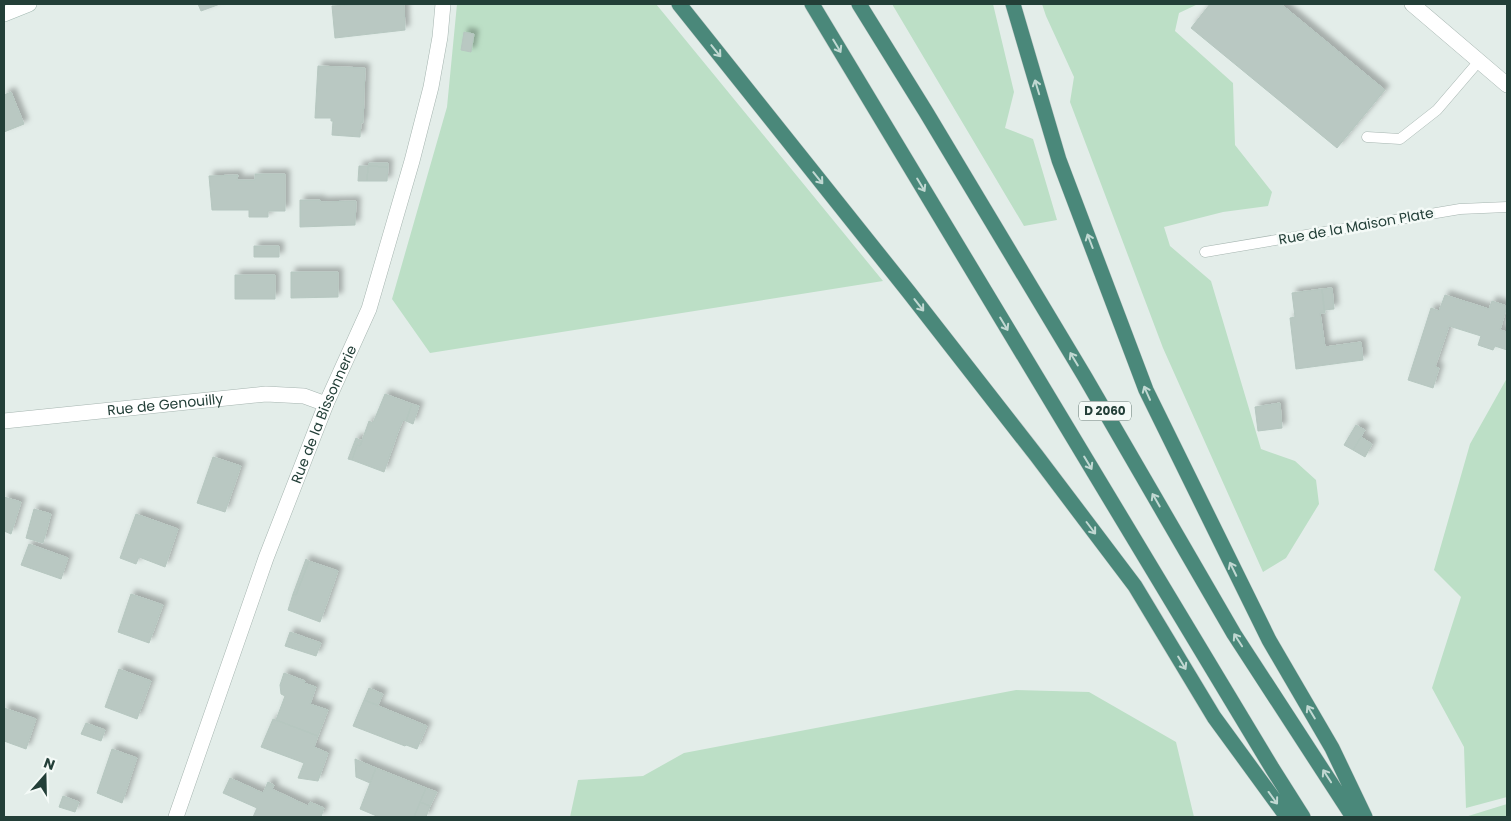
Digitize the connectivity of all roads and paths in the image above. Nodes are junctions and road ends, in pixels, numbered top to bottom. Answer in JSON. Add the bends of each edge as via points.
{"nodes":[{"id":1,"x":29,"y":4,"type":"edge"},
{"id":2,"x":443,"y":4,"type":"edge"},
{"id":3,"x":679,"y":4,"type":"edge"},
{"id":4,"x":812,"y":4,"type":"edge"},
{"id":5,"x":859,"y":4,"type":"edge"},
{"id":6,"x":1013,"y":4,"type":"edge"},
{"id":7,"x":1417,"y":5,"type":"edge"},
{"id":8,"x":4,"y":14,"type":"edge"},
{"id":9,"x":1479,"y":61,"type":"junction"},
{"id":10,"x":1507,"y":85,"type":"edge"},
{"id":11,"x":1367,"y":137,"type":"dead end"},
{"id":12,"x":1507,"y":207,"type":"edge"},
{"id":13,"x":1205,"y":252,"type":"dead end"},
{"id":14,"x":326,"y":404,"type":"junction"},
{"id":15,"x":4,"y":421,"type":"edge"},
{"id":16,"x":176,"y":817,"type":"edge"},
{"id":17,"x":1287,"y":817,"type":"edge"},
{"id":18,"x":1303,"y":817,"type":"edge"},
{"id":19,"x":1353,"y":817,"type":"edge"},
{"id":20,"x":1365,"y":817,"type":"edge"}],
"edges":[{"from":1,"to":8,"type":"street"},
{"from":2,"to":14,"type":"street","name":"Rue de la Bissonnerie","via":[[431,87],[372,299]]},
{"from":3,"to":17,"type":"highway","one_way":true,"via":[[920,306],[1135,586],[1214,717]]},
{"from":4,"to":18,"type":"highway","number":"D 2060","one_way":true},
{"from":19,"to":5,"type":"highway","number":"D 2060","one_way":true,"via":[[1234,634],[1080,368]]},
{"from":20,"to":6,"type":"highway","one_way":true,"via":[[1332,748],[1269,640],[1146,390],[1059,160]]},
{"from":7,"to":9,"type":"street"},
{"from":9,"to":10,"type":"street"},
{"from":9,"to":11,"type":"lane","via":[[1437,110],[1400,139]]},
{"from":12,"to":13,"type":"lane","name":"Rue de la Maison Plate","via":[[1460,209]]},
{"from":14,"to":15,"type":"street","name":"Rue de Genouilly","via":[[304,396],[266,394]]},
{"from":14,"to":16,"type":"street","name":"Rue de la Bissonnerie","via":[[266,558]]}]}
